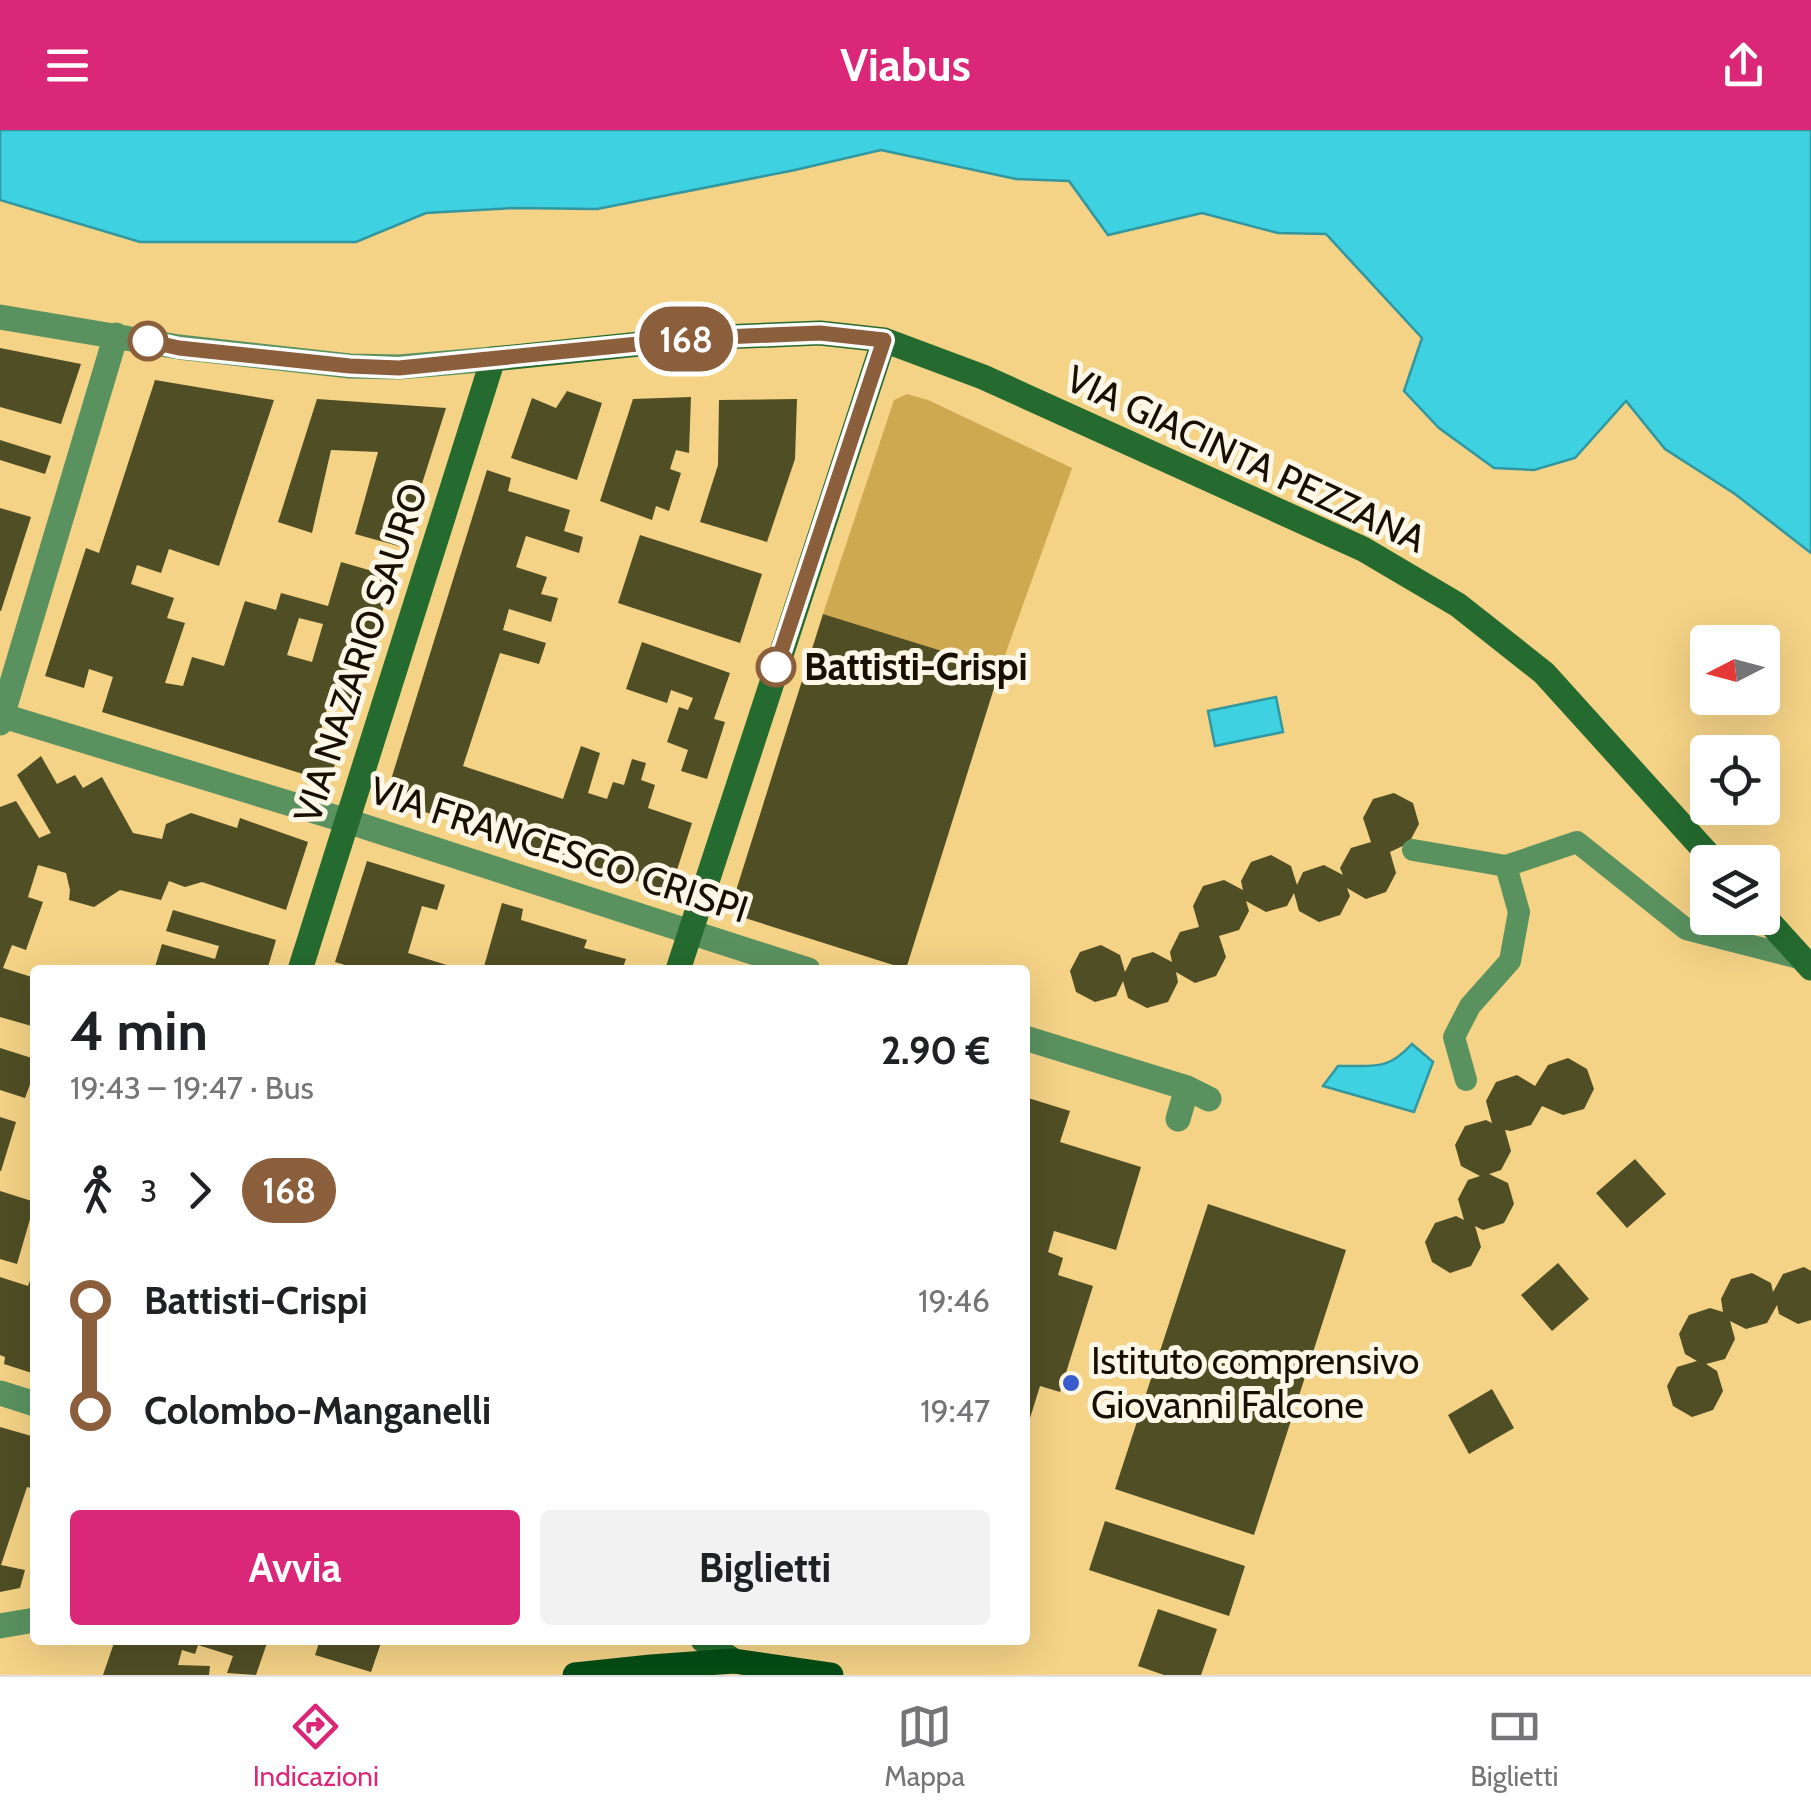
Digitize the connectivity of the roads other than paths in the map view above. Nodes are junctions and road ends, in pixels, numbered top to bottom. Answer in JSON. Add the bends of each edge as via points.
{"nodes":[{"id":1,"x":0,"y":317,"type":"edge"},
{"id":2,"x":116,"y":335,"type":"junction"},
{"id":3,"x":884,"y":340,"type":"junction"},
{"id":4,"x":494,"y":360,"type":"junction"},
{"id":5,"x":1,"y":718,"type":"edge"},
{"id":6,"x":347,"y":821,"type":"junction"},
{"id":7,"x":1701,"y":845,"type":"edge"},
{"id":8,"x":1414,"y":850,"type":"dead end"},
{"id":9,"x":1506,"y":866,"type":"junction"},
{"id":10,"x":690,"y":933,"type":"junction"},
{"id":11,"x":1780,"y":934,"type":"edge"},
{"id":12,"x":1807,"y":964,"type":"edge"},
{"id":13,"x":302,"y":965,"type":"edge"},
{"id":14,"x":680,"y":965,"type":"edge"},
{"id":15,"x":792,"y":965,"type":"edge"},
{"id":16,"x":1030,"y":1040,"type":"edge"},
{"id":17,"x":1466,"y":1080,"type":"dead end"},
{"id":18,"x":1178,"y":1118,"type":"dead end"},
{"id":19,"x":0,"y":1393,"type":"edge"},
{"id":20,"x":30,"y":1402,"type":"edge"},
{"id":21,"x":30,"y":1621,"type":"edge"},
{"id":22,"x":0,"y":1626,"type":"edge"},
{"id":23,"x":710,"y":1645,"type":"edge"},
{"id":24,"x":734,"y":1662,"type":"junction"},
{"id":25,"x":790,"y":1672,"type":"edge"},
{"id":26,"x":575,"y":1675,"type":"edge"},
{"id":27,"x":831,"y":1675,"type":"edge"}],
"edges":[{"from":1,"to":2,"type":"street"},
{"from":2,"to":4,"type":"street","via":[[350,366]]},
{"from":2,"to":5,"type":"street"},
{"from":3,"to":4,"type":"main road","name":"VIA GIACINTA PEZZANA","via":[[820,333],[698,338]]},
{"from":3,"to":7,"type":"main road","name":"VIA GIACINTA PEZZANA","via":[[984,377],[1364,549],[1458,604],[1544,673]]},
{"from":3,"to":10,"type":"main road"},
{"from":4,"to":6,"type":"main road","name":"VIA NAZARIO SAURO"},
{"from":5,"to":6,"type":"street","name":"VIA FRANCESCO CRISPI"},
{"from":6,"to":10,"type":"street","name":"VIA FRANCESCO CRISPI"},
{"from":6,"to":13,"type":"main road","name":"VIA NAZARIO SAURO"},
{"from":8,"to":9,"type":"lane"},
{"from":9,"to":12,"type":"lane","via":[[1576,842],[1686,928]]},
{"from":9,"to":17,"type":"lane","via":[[1519,912],[1510,961],[1470,1006],[1454,1037]]},
{"from":10,"to":14,"type":"main road"},
{"from":10,"to":15,"type":"street","name":"VIA FRANCESCO CRISPI"},
{"from":11,"to":12,"type":"main road"},
{"from":16,"to":18,"type":"street","via":[[1198,1093]]},
{"from":19,"to":20,"type":"street"},
{"from":21,"to":22,"type":"street"},
{"from":23,"to":24,"type":"main road"},
{"from":24,"to":25,"type":"main road"},
{"from":24,"to":26,"type":"main road"},
{"from":25,"to":27,"type":"main road"}]}
